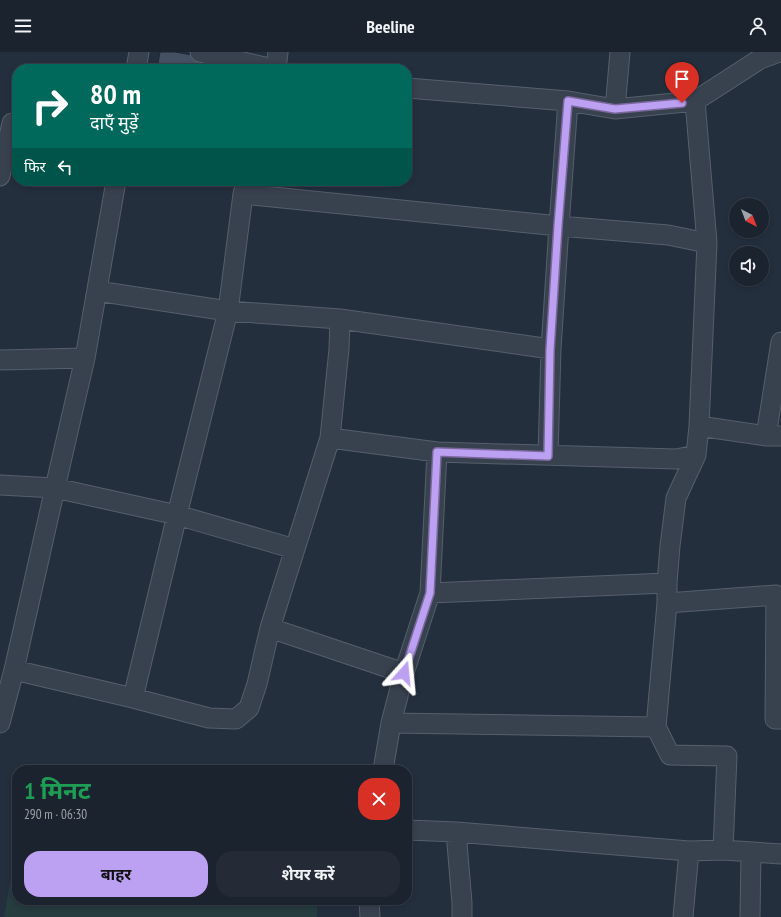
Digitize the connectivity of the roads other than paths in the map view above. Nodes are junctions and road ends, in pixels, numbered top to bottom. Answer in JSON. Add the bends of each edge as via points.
{"nodes":[{"id":1,"x":139,"y":52,"type":"edge"},
{"id":2,"x":200,"y":52,"type":"edge"},
{"id":3,"x":278,"y":52,"type":"edge"},
{"id":4,"x":620,"y":52,"type":"edge"},
{"id":5,"x":779,"y":52,"type":"edge"},
{"id":6,"x":137,"y":64,"type":"edge"},
{"id":7,"x":252,"y":64,"type":"edge"},
{"id":8,"x":277,"y":64,"type":"edge"},
{"id":9,"x":412,"y":88,"type":"edge"},
{"id":10,"x":568,"y":101,"type":"junction"},
{"id":11,"x":695,"y":101,"type":"junction"},
{"id":12,"x":615,"y":109,"type":"junction"},
{"id":13,"x":10,"y":122,"type":"edge"},
{"id":14,"x":0,"y":176,"type":"edge"},
{"id":15,"x":115,"y":186,"type":"edge"},
{"id":16,"x":245,"y":187,"type":"edge"},
{"id":17,"x":558,"y":226,"type":"junction"},
{"id":18,"x":707,"y":243,"type":"junction"},
{"id":19,"x":97,"y":291,"type":"junction"},
{"id":20,"x":228,"y":311,"type":"junction"},
{"id":21,"x":340,"y":319,"type":"junction"},
{"id":22,"x":781,"y":342,"type":"edge"},
{"id":23,"x":550,"y":350,"type":"junction"},
{"id":24,"x":85,"y":358,"type":"junction"},
{"id":25,"x":0,"y":360,"type":"edge"},
{"id":26,"x":699,"y":426,"type":"junction"},
{"id":27,"x":773,"y":436,"type":"edge"},
{"id":28,"x":330,"y":438,"type":"junction"},
{"id":29,"x":437,"y":452,"type":"junction"},
{"id":30,"x":696,"y":455,"type":"junction"},
{"id":31,"x":548,"y":456,"type":"junction"},
{"id":32,"x":0,"y":485,"type":"edge"},
{"id":33,"x":55,"y":488,"type":"junction"},
{"id":34,"x":177,"y":515,"type":"junction"},
{"id":35,"x":295,"y":548,"type":"junction"},
{"id":36,"x":667,"y":583,"type":"junction"},
{"id":37,"x":430,"y":593,"type":"junction"},
{"id":38,"x":779,"y":596,"type":"edge"},
{"id":39,"x":667,"y":603,"type":"junction"},
{"id":40,"x":270,"y":628,"type":"junction"},
{"id":41,"x":14,"y":670,"type":"junction"},
{"id":42,"x":404,"y":673,"type":"junction"},
{"id":43,"x":133,"y":698,"type":"junction"},
{"id":44,"x":781,"y":719,"type":"edge"},
{"id":45,"x":0,"y":723,"type":"edge"},
{"id":46,"x":391,"y":723,"type":"junction"},
{"id":47,"x":656,"y":727,"type":"junction"},
{"id":48,"x":383,"y":765,"type":"edge"},
{"id":49,"x":412,"y":830,"type":"edge"},
{"id":50,"x":456,"y":832,"type":"junction"},
{"id":51,"x":723,"y":850,"type":"junction"},
{"id":52,"x":689,"y":851,"type":"junction"},
{"id":53,"x":751,"y":852,"type":"junction"},
{"id":54,"x":781,"y":854,"type":"edge"},
{"id":55,"x":369,"y":905,"type":"edge"},
{"id":56,"x":370,"y":917,"type":"edge"},
{"id":57,"x":462,"y":917,"type":"edge"},
{"id":58,"x":683,"y":917,"type":"edge"},
{"id":59,"x":750,"y":917,"type":"edge"}],
"edges":[{"from":1,"to":6,"type":"street"},
{"from":2,"to":7,"type":"street"},
{"from":3,"to":8,"type":"street"},
{"from":4,"to":12,"type":"street"},
{"from":5,"to":11,"type":"street","via":[[760,59]]},
{"from":9,"to":10,"type":"street"},
{"from":10,"to":12,"type":"street"},
{"from":10,"to":17,"type":"street"},
{"from":11,"to":12,"type":"street"},
{"from":11,"to":18,"type":"street"},
{"from":13,"to":14,"type":"street"},
{"from":15,"to":19,"type":"street"},
{"from":16,"to":17,"type":"street"},
{"from":16,"to":20,"type":"street"},
{"from":17,"to":18,"type":"street","via":[[668,235]]},
{"from":17,"to":23,"type":"street"},
{"from":18,"to":26,"type":"street"},
{"from":19,"to":20,"type":"street"},
{"from":19,"to":24,"type":"street"},
{"from":20,"to":21,"type":"street"},
{"from":20,"to":34,"type":"street"},
{"from":21,"to":23,"type":"street"},
{"from":21,"to":28,"type":"street"},
{"from":22,"to":27,"type":"street"},
{"from":23,"to":31,"type":"street"},
{"from":24,"to":25,"type":"street"},
{"from":24,"to":33,"type":"street"},
{"from":26,"to":27,"type":"street"},
{"from":26,"to":30,"type":"street"},
{"from":28,"to":29,"type":"street"},
{"from":28,"to":35,"type":"street"},
{"from":29,"to":31,"type":"street"},
{"from":29,"to":37,"type":"street"},
{"from":30,"to":31,"type":"street","via":[[676,459]]},
{"from":30,"to":36,"type":"street","via":[[676,498]]},
{"from":32,"to":33,"type":"street"},
{"from":33,"to":34,"type":"street"},
{"from":33,"to":41,"type":"street"},
{"from":34,"to":35,"type":"street"},
{"from":34,"to":43,"type":"street"},
{"from":35,"to":40,"type":"street"},
{"from":36,"to":37,"type":"street"},
{"from":36,"to":39,"type":"street"},
{"from":37,"to":42,"type":"street"},
{"from":38,"to":39,"type":"street"},
{"from":38,"to":44,"type":"street","via":[[776,719]]},
{"from":39,"to":47,"type":"street"},
{"from":40,"to":42,"type":"street"},
{"from":40,"to":43,"type":"street","via":[[249,708],[236,719],[209,718]]},
{"from":41,"to":43,"type":"street"},
{"from":41,"to":45,"type":"street"},
{"from":42,"to":46,"type":"street"},
{"from":46,"to":47,"type":"street"},
{"from":46,"to":48,"type":"street"},
{"from":47,"to":51,"type":"street","via":[[670,755],[727,756]]},
{"from":49,"to":50,"type":"street"},
{"from":50,"to":52,"type":"street"},
{"from":50,"to":57,"type":"street"},
{"from":51,"to":52,"type":"street"},
{"from":51,"to":53,"type":"street"},
{"from":52,"to":58,"type":"street"},
{"from":53,"to":54,"type":"street"},
{"from":53,"to":59,"type":"street"},
{"from":55,"to":56,"type":"street"}]}
